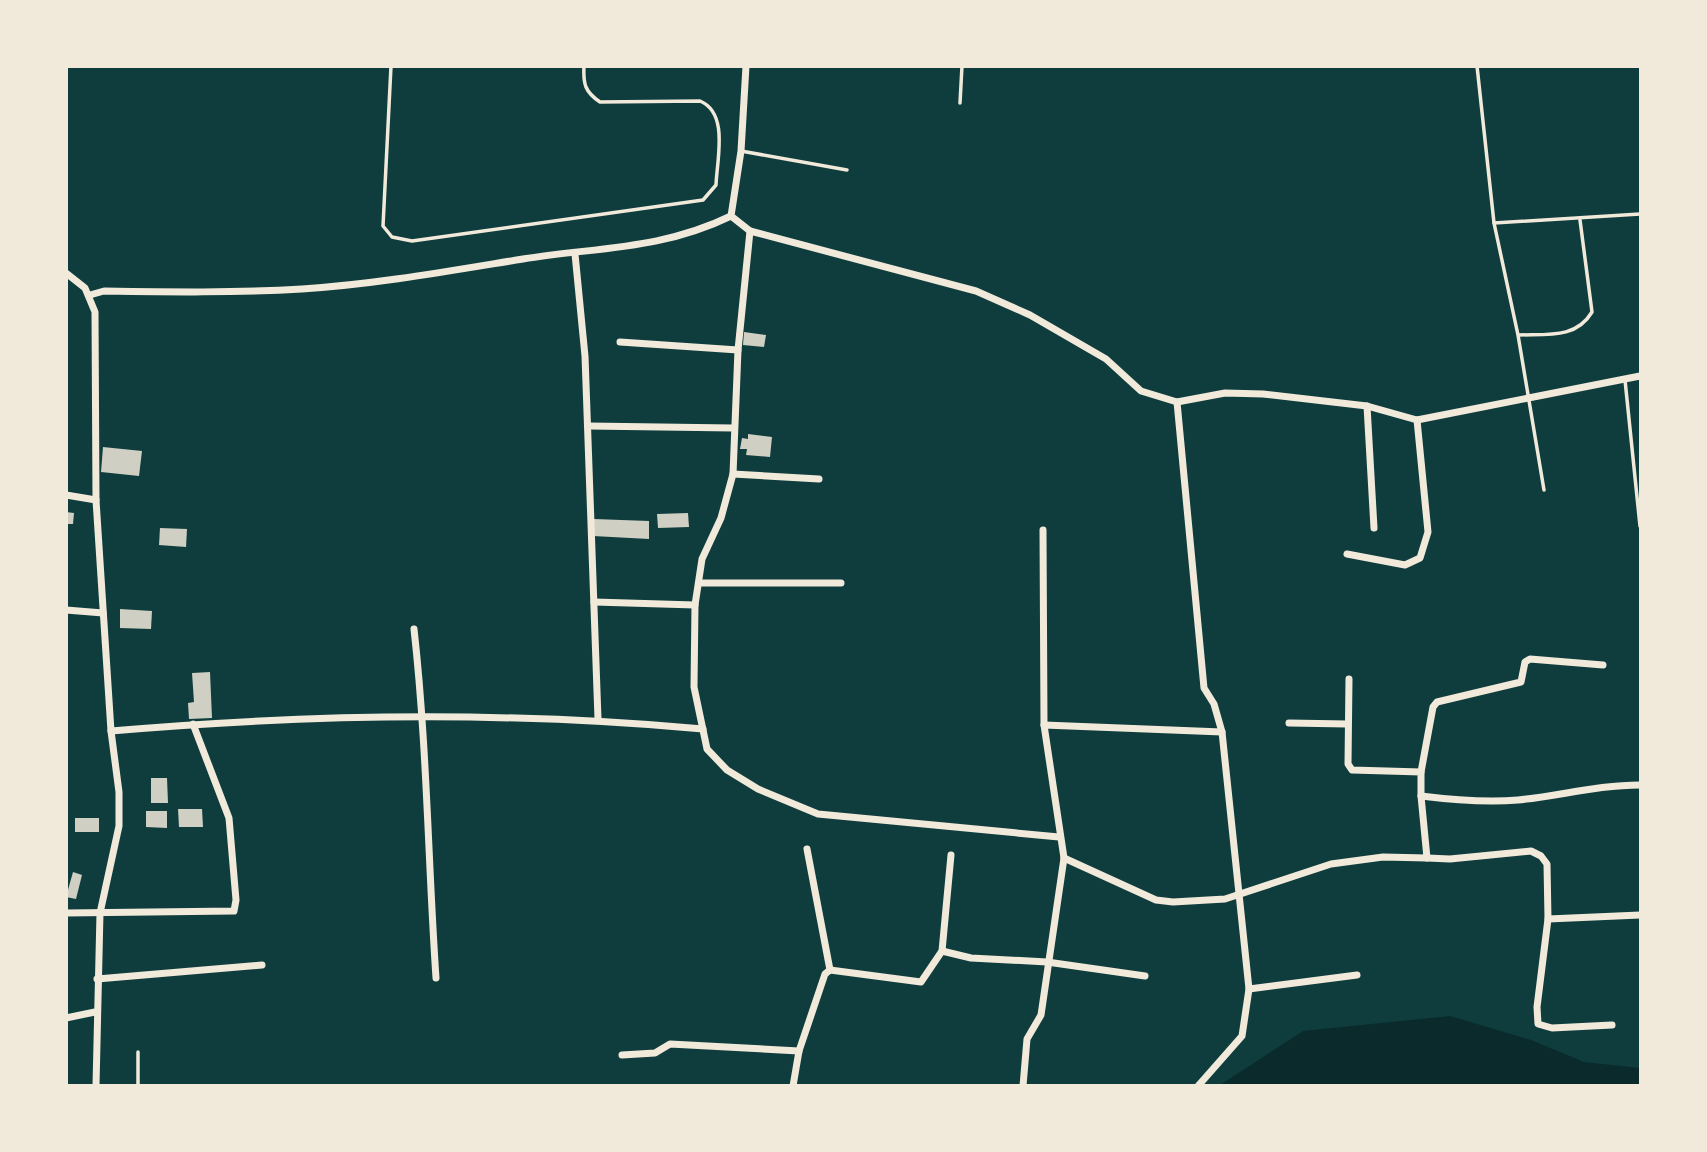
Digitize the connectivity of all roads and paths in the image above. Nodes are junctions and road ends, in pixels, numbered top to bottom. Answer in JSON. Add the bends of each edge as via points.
{"nodes":[{"id":1,"x":391,"y":66,"type":"edge"},
{"id":2,"x":584,"y":66,"type":"edge"},
{"id":3,"x":746,"y":66,"type":"edge"},
{"id":4,"x":962,"y":66,"type":"edge"},
{"id":5,"x":1477,"y":66,"type":"edge"},
{"id":6,"x":960,"y":103,"type":"dead end"},
{"id":7,"x":741,"y":152,"type":"junction"},
{"id":8,"x":847,"y":170,"type":"dead end"},
{"id":9,"x":1640,"y":214,"type":"edge"},
{"id":10,"x":731,"y":216,"type":"junction"},
{"id":11,"x":1580,"y":220,"type":"junction"},
{"id":12,"x":1494,"y":223,"type":"junction"},
{"id":13,"x":750,"y":231,"type":"junction"},
{"id":14,"x":575,"y":254,"type":"junction"},
{"id":15,"x":66,"y":274,"type":"edge"},
{"id":16,"x":90,"y":295,"type":"junction"},
{"id":17,"x":1518,"y":335,"type":"junction"},
{"id":18,"x":620,"y":342,"type":"dead end"},
{"id":19,"x":738,"y":350,"type":"junction"},
{"id":20,"x":1640,"y":376,"type":"edge"},
{"id":21,"x":1625,"y":380,"type":"junction"},
{"id":22,"x":1529,"y":399,"type":"junction"},
{"id":23,"x":1177,"y":402,"type":"junction"},
{"id":24,"x":1367,"y":406,"type":"junction"},
{"id":25,"x":1417,"y":420,"type":"junction"},
{"id":26,"x":588,"y":426,"type":"junction"},
{"id":27,"x":733,"y":428,"type":"junction"},
{"id":28,"x":733,"y":474,"type":"junction"},
{"id":29,"x":819,"y":479,"type":"dead end"},
{"id":30,"x":1544,"y":490,"type":"dead end"},
{"id":31,"x":66,"y":495,"type":"edge"},
{"id":32,"x":96,"y":499,"type":"junction"},
{"id":33,"x":1640,"y":526,"type":"edge"},
{"id":34,"x":1374,"y":528,"type":"dead end"},
{"id":35,"x":1043,"y":530,"type":"dead end"},
{"id":36,"x":1347,"y":554,"type":"dead end"},
{"id":37,"x":699,"y":583,"type":"junction"},
{"id":38,"x":841,"y":583,"type":"dead end"},
{"id":39,"x":594,"y":602,"type":"junction"},
{"id":40,"x":695,"y":605,"type":"junction"},
{"id":41,"x":66,"y":610,"type":"edge"},
{"id":42,"x":103,"y":613,"type":"junction"},
{"id":43,"x":414,"y":629,"type":"dead end"},
{"id":44,"x":1603,"y":665,"type":"dead end"},
{"id":45,"x":1349,"y":679,"type":"dead end"},
{"id":46,"x":424,"y":716,"type":"junction"},
{"id":47,"x":598,"y":719,"type":"junction"},
{"id":48,"x":1289,"y":723,"type":"dead end"},
{"id":49,"x":193,"y":724,"type":"junction"},
{"id":50,"x":1347,"y":724,"type":"junction"},
{"id":51,"x":1044,"y":725,"type":"junction"},
{"id":52,"x":703,"y":729,"type":"junction"},
{"id":53,"x":111,"y":731,"type":"junction"},
{"id":54,"x":1222,"y":732,"type":"junction"},
{"id":55,"x":1422,"y":772,"type":"junction"},
{"id":56,"x":1640,"y":785,"type":"edge"},
{"id":57,"x":1421,"y":796,"type":"junction"},
{"id":58,"x":1059,"y":837,"type":"junction"},
{"id":59,"x":807,"y":849,"type":"dead end"},
{"id":60,"x":951,"y":855,"type":"dead end"},
{"id":61,"x":1064,"y":858,"type":"junction"},
{"id":62,"x":1427,"y":858,"type":"junction"},
{"id":63,"x":1238,"y":896,"type":"junction"},
{"id":64,"x":66,"y":913,"type":"edge"},
{"id":65,"x":100,"y":913,"type":"junction"},
{"id":66,"x":1640,"y":915,"type":"edge"},
{"id":67,"x":1548,"y":919,"type":"junction"},
{"id":68,"x":942,"y":951,"type":"junction"},
{"id":69,"x":1047,"y":962,"type":"junction"},
{"id":70,"x":262,"y":965,"type":"dead end"},
{"id":71,"x":830,"y":970,"type":"junction"},
{"id":72,"x":1357,"y":975,"type":"dead end"},
{"id":73,"x":1145,"y":976,"type":"dead end"},
{"id":74,"x":436,"y":978,"type":"dead end"},
{"id":75,"x":97,"y":979,"type":"junction"},
{"id":76,"x":1249,"y":989,"type":"junction"},
{"id":77,"x":95,"y":1012,"type":"junction"},
{"id":78,"x":66,"y":1018,"type":"edge"},
{"id":79,"x":1612,"y":1025,"type":"dead end"},
{"id":80,"x":799,"y":1051,"type":"junction"},
{"id":81,"x":138,"y":1052,"type":"dead end"},
{"id":82,"x":622,"y":1055,"type":"dead end"},
{"id":83,"x":96,"y":1086,"type":"edge"},
{"id":84,"x":138,"y":1086,"type":"edge"},
{"id":85,"x":793,"y":1086,"type":"edge"},
{"id":86,"x":1023,"y":1086,"type":"edge"},
{"id":87,"x":1198,"y":1086,"type":"edge"}],
"edges":[{"from":1,"to":2,"type":"lane","via":[[383,226],[392,237],[412,241],[703,200],[711,194],[716,185],[718,119],[710,105],[700,101],[600,102],[583,83]]},
{"from":3,"to":7,"type":"street"},
{"from":4,"to":6,"type":"lane"},
{"from":5,"to":12,"type":"lane"},
{"from":7,"to":8,"type":"lane"},
{"from":7,"to":10,"type":"street"},
{"from":9,"to":11,"type":"lane"},
{"from":10,"to":13,"type":"street"},
{"from":10,"to":14,"type":"street","via":[[651,244]]},
{"from":11,"to":12,"type":"lane"},
{"from":11,"to":17,"type":"lane","via":[[1592,312],[1584,326],[1573,332]]},
{"from":12,"to":17,"type":"lane"},
{"from":13,"to":19,"type":"street"},
{"from":13,"to":23,"type":"street","via":[[976,291],[1030,315],[1106,359],[1141,391]]},
{"from":14,"to":16,"type":"street","via":[[301,289],[104,290]]},
{"from":14,"to":26,"type":"street"},
{"from":15,"to":16,"type":"street"},
{"from":16,"to":32,"type":"street","via":[[95,312]]},
{"from":17,"to":22,"type":"lane"},
{"from":18,"to":19,"type":"street"},
{"from":19,"to":27,"type":"street"},
{"from":20,"to":21,"type":"street"},
{"from":21,"to":22,"type":"street"},
{"from":21,"to":33,"type":"lane"},
{"from":22,"to":25,"type":"street"},
{"from":22,"to":30,"type":"lane"},
{"from":23,"to":24,"type":"street","via":[[1250,393]]},
{"from":23,"to":54,"type":"street","via":[[1204,688]]},
{"from":24,"to":25,"type":"street"},
{"from":24,"to":34,"type":"street"},
{"from":25,"to":36,"type":"street","via":[[1428,532],[1420,558],[1405,565]]},
{"from":26,"to":27,"type":"street"},
{"from":26,"to":39,"type":"street"},
{"from":27,"to":28,"type":"street"},
{"from":28,"to":29,"type":"street"},
{"from":28,"to":37,"type":"street","via":[[721,518],[702,559]]},
{"from":31,"to":32,"type":"street"},
{"from":32,"to":42,"type":"street"},
{"from":35,"to":51,"type":"street"},
{"from":37,"to":38,"type":"street"},
{"from":37,"to":40,"type":"street"},
{"from":39,"to":40,"type":"street"},
{"from":39,"to":47,"type":"street"},
{"from":40,"to":52,"type":"street","via":[[694,687]]},
{"from":41,"to":42,"type":"street"},
{"from":42,"to":53,"type":"street"},
{"from":43,"to":46,"type":"street"},
{"from":44,"to":55,"type":"street","via":[[1530,659],[1524,662],[1521,682],[1437,702]]},
{"from":45,"to":50,"type":"street"},
{"from":46,"to":47,"type":"street"},
{"from":46,"to":49,"type":"street"},
{"from":46,"to":74,"type":"street"},
{"from":47,"to":52,"type":"street"},
{"from":48,"to":50,"type":"street"},
{"from":49,"to":53,"type":"street"},
{"from":49,"to":65,"type":"street","via":[[229,818],[233,911]]},
{"from":50,"to":55,"type":"street","via":[[1345,755],[1352,770]]},
{"from":51,"to":54,"type":"street"},
{"from":51,"to":58,"type":"street"},
{"from":52,"to":58,"type":"street","via":[[707,750],[727,769],[758,789],[818,814]]},
{"from":53,"to":65,"type":"street","via":[[119,825]]},
{"from":54,"to":63,"type":"street"},
{"from":55,"to":57,"type":"street"},
{"from":56,"to":57,"type":"street","via":[[1568,790],[1519,800],[1465,802]]},
{"from":57,"to":62,"type":"street"},
{"from":58,"to":61,"type":"street"},
{"from":59,"to":71,"type":"street"},
{"from":60,"to":68,"type":"street"},
{"from":61,"to":63,"type":"street","via":[[1156,900]]},
{"from":61,"to":69,"type":"street"},
{"from":62,"to":63,"type":"street","via":[[1383,857],[1331,864]]},
{"from":62,"to":67,"type":"street","via":[[1531,851],[1541,856],[1547,864]]},
{"from":63,"to":76,"type":"street"},
{"from":64,"to":65,"type":"street"},
{"from":65,"to":75,"type":"street"},
{"from":66,"to":67,"type":"street"},
{"from":67,"to":79,"type":"street","via":[[1538,1024],[1552,1028]]},
{"from":68,"to":69,"type":"street","via":[[971,958]]},
{"from":68,"to":71,"type":"street","via":[[921,982]]},
{"from":69,"to":73,"type":"street"},
{"from":69,"to":86,"type":"street","via":[[1041,1015],[1027,1039]]},
{"from":70,"to":75,"type":"street"},
{"from":71,"to":80,"type":"street"},
{"from":72,"to":76,"type":"street"},
{"from":75,"to":77,"type":"street"},
{"from":76,"to":87,"type":"street","via":[[1242,1036]]},
{"from":77,"to":78,"type":"street"},
{"from":77,"to":83,"type":"street"},
{"from":80,"to":82,"type":"street","via":[[670,1044],[652,1054]]},
{"from":80,"to":85,"type":"street"},
{"from":81,"to":84,"type":"lane"}]}
